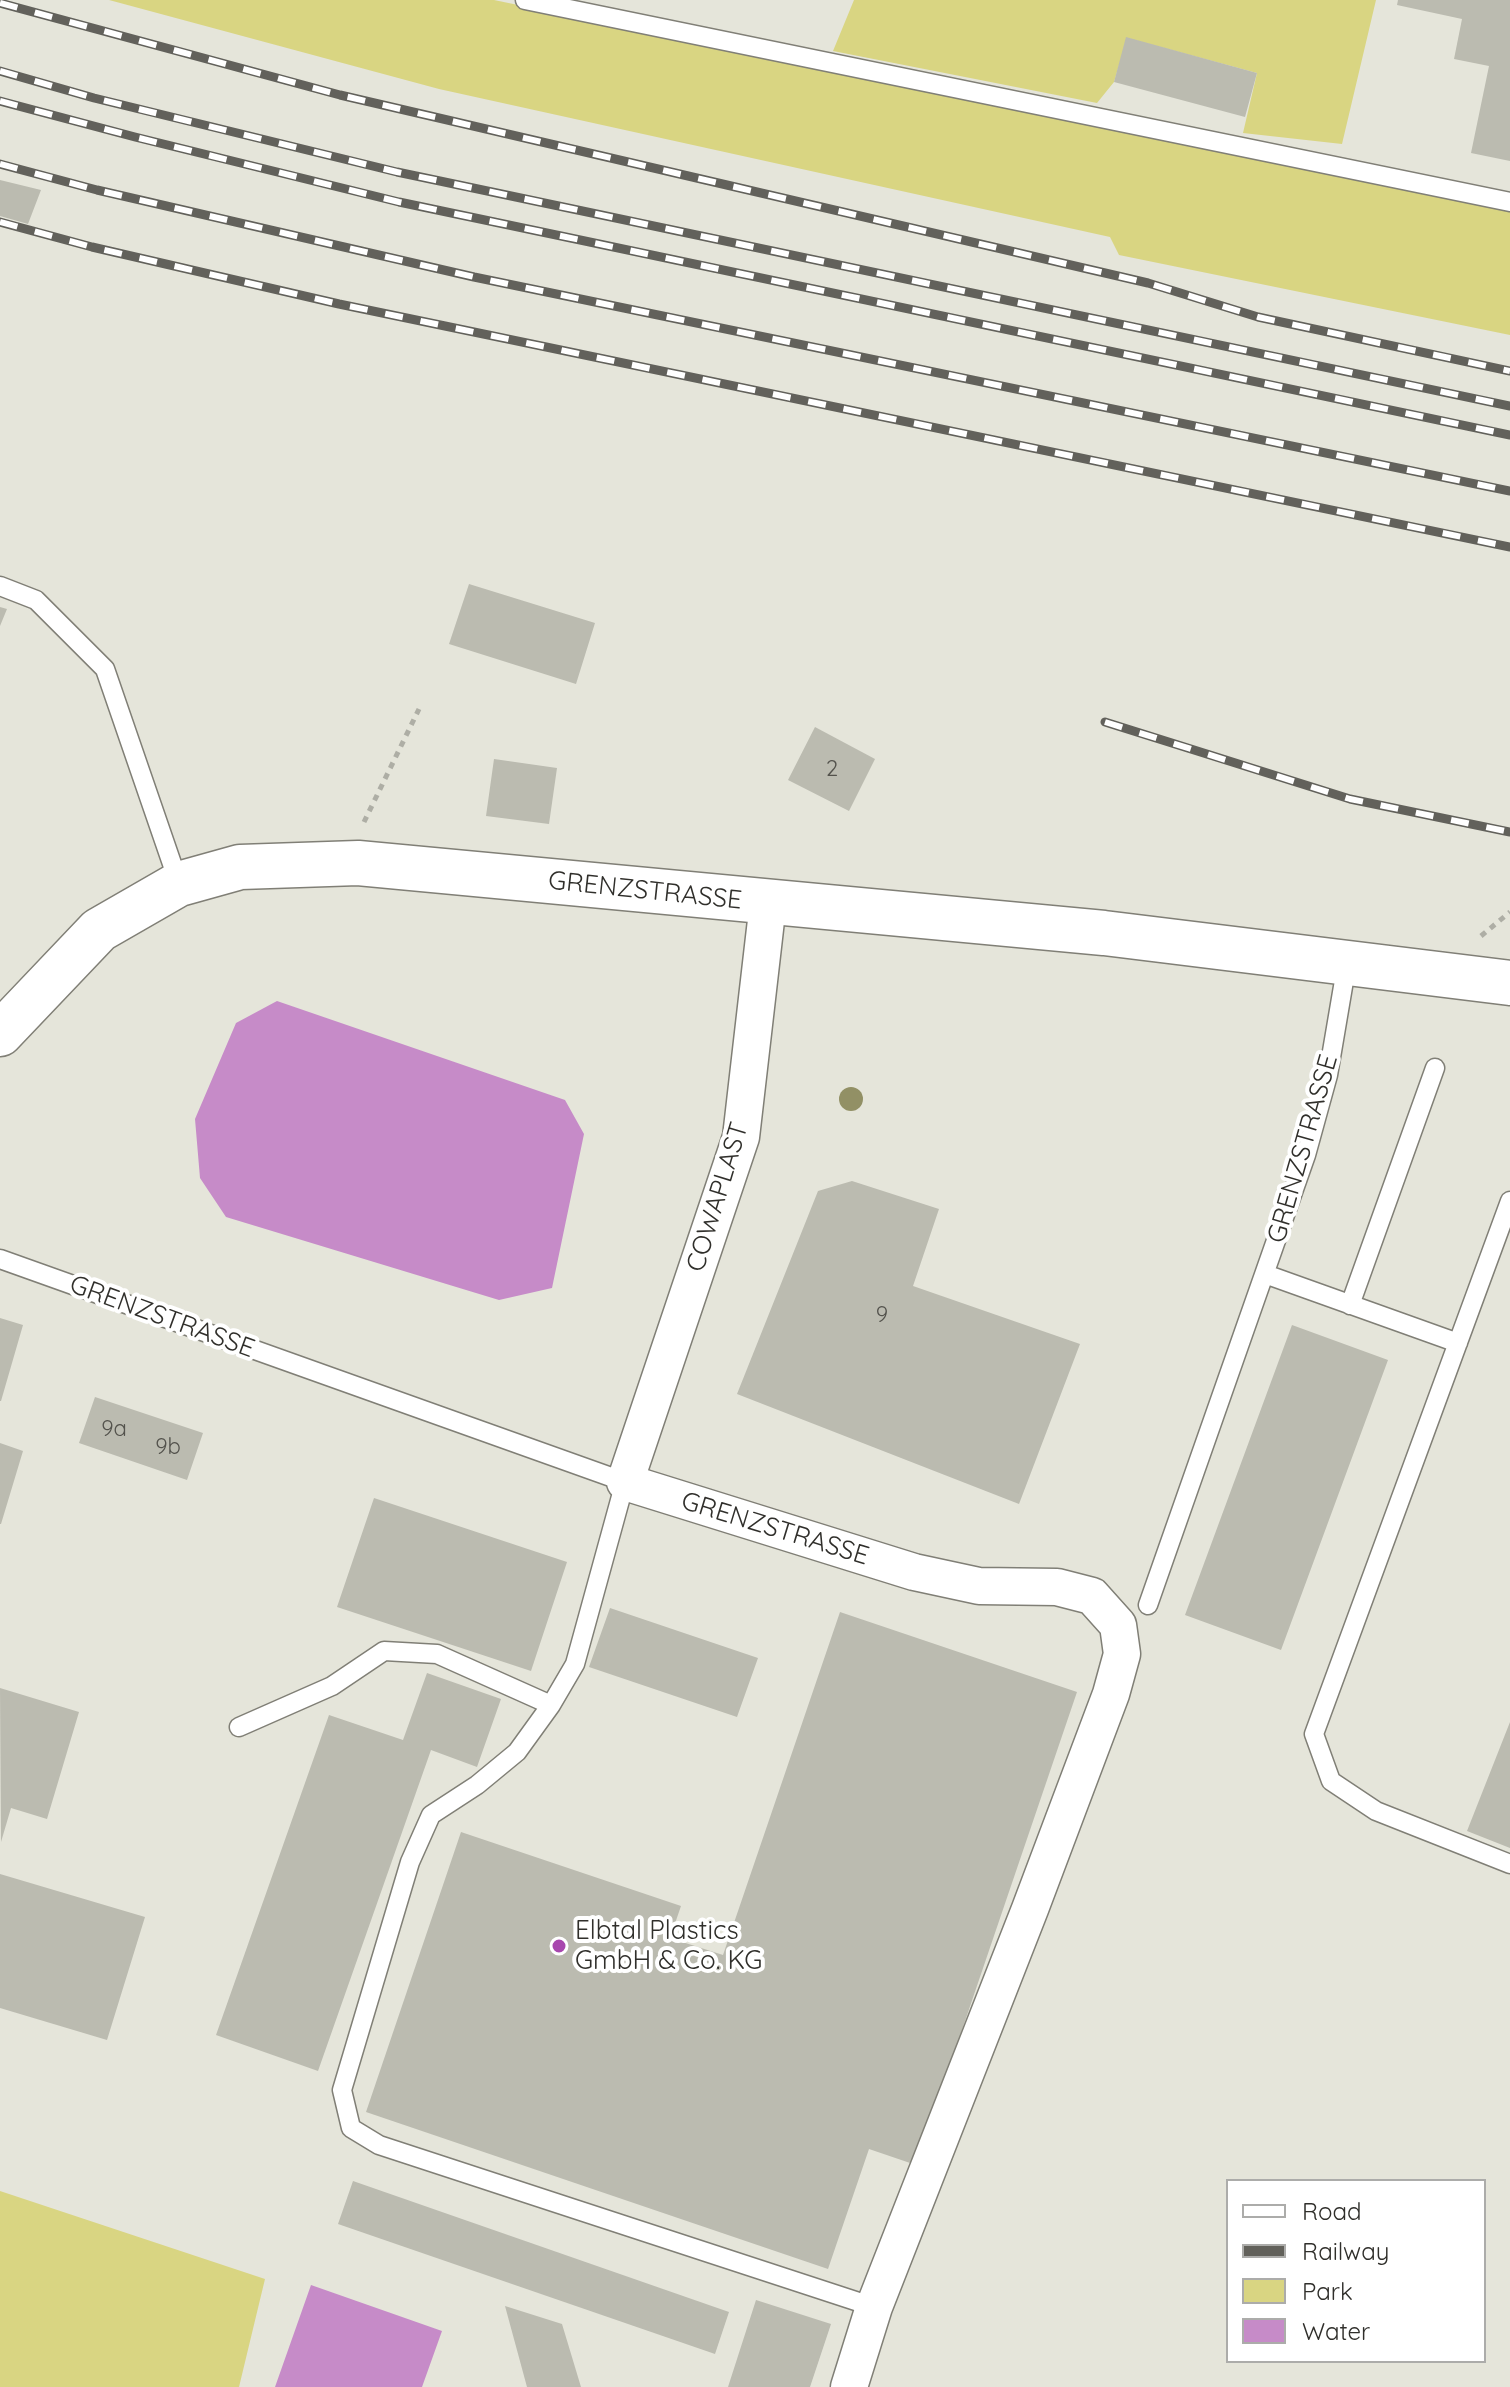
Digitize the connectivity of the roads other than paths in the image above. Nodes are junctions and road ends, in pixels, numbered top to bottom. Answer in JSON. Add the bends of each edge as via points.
{"nodes":[{"id":1,"x":525,"y":0,"type":"edge"},
{"id":2,"x":1510,"y":202,"type":"edge"},
{"id":3,"x":0,"y":586,"type":"edge"},
{"id":4,"x":179,"y":884,"type":"junction"},
{"id":5,"x":768,"y":903,"type":"junction"},
{"id":6,"x":1347,"y":961,"type":"junction"},
{"id":7,"x":1510,"y":983,"type":"edge"},
{"id":8,"x":0,"y":1034,"type":"edge"},
{"id":9,"x":1435,"y":1068,"type":"dead end"},
{"id":10,"x":1510,"y":1201,"type":"edge"},
{"id":11,"x":0,"y":1259,"type":"edge"},
{"id":12,"x":1265,"y":1274,"type":"junction"},
{"id":13,"x":1350,"y":1305,"type":"junction"},
{"id":14,"x":1458,"y":1343,"type":"junction"},
{"id":15,"x":625,"y":1482,"type":"junction"},
{"id":16,"x":1148,"y":1605,"type":"dead end"},
{"id":17,"x":551,"y":1705,"type":"junction"},
{"id":18,"x":239,"y":1727,"type":"dead end"},
{"id":19,"x":1510,"y":1864,"type":"edge"},
{"id":20,"x":874,"y":2307,"type":"junction"},
{"id":21,"x":849,"y":2387,"type":"edge"}],
"edges":[{"from":1,"to":2,"type":"lane"},
{"from":3,"to":4,"type":"lane","via":[[36,600],[105,669]]},
{"from":4,"to":5,"type":"street","name":"GRENZSTRASSE","via":[[240,867],[358,863]]},
{"from":4,"to":8,"type":"street","name":"GRENZSTRASSE","via":[[99,930]]},
{"from":5,"to":6,"type":"street","name":"GRENZSTRASSE"},
{"from":5,"to":15,"type":"street","name":"COWAPLAST","via":[[741,1137]]},
{"from":6,"to":7,"type":"street","name":"GRENZSTRASSE"},
{"from":6,"to":12,"type":"lane","name":"GRENZSTRASSE","via":[[1328,1075]]},
{"from":9,"to":13,"type":"lane"},
{"from":10,"to":14,"type":"lane"},
{"from":11,"to":15,"type":"lane","name":"GRENZSTRASSE"},
{"from":12,"to":13,"type":"lane"},
{"from":12,"to":16,"type":"lane","name":"GRENZSTRASSE"},
{"from":13,"to":14,"type":"lane"},
{"from":14,"to":19,"type":"lane","via":[[1314,1734],[1331,1781],[1376,1811]]},
{"from":15,"to":17,"type":"lane","via":[[575,1664]]},
{"from":15,"to":20,"type":"street","name":"GRENZSTRASSE","via":[[914,1572],[979,1586],[1057,1587],[1092,1596],[1118,1625],[1122,1654],[1111,1694]]},
{"from":17,"to":18,"type":"lane","via":[[437,1654],[384,1651],[332,1686]]},
{"from":17,"to":20,"type":"lane","via":[[517,1752],[431,1815],[410,1862],[342,2090],[351,2128],[379,2145]]},
{"from":20,"to":21,"type":"street","name":"GRENZSTRASSE"}]}
